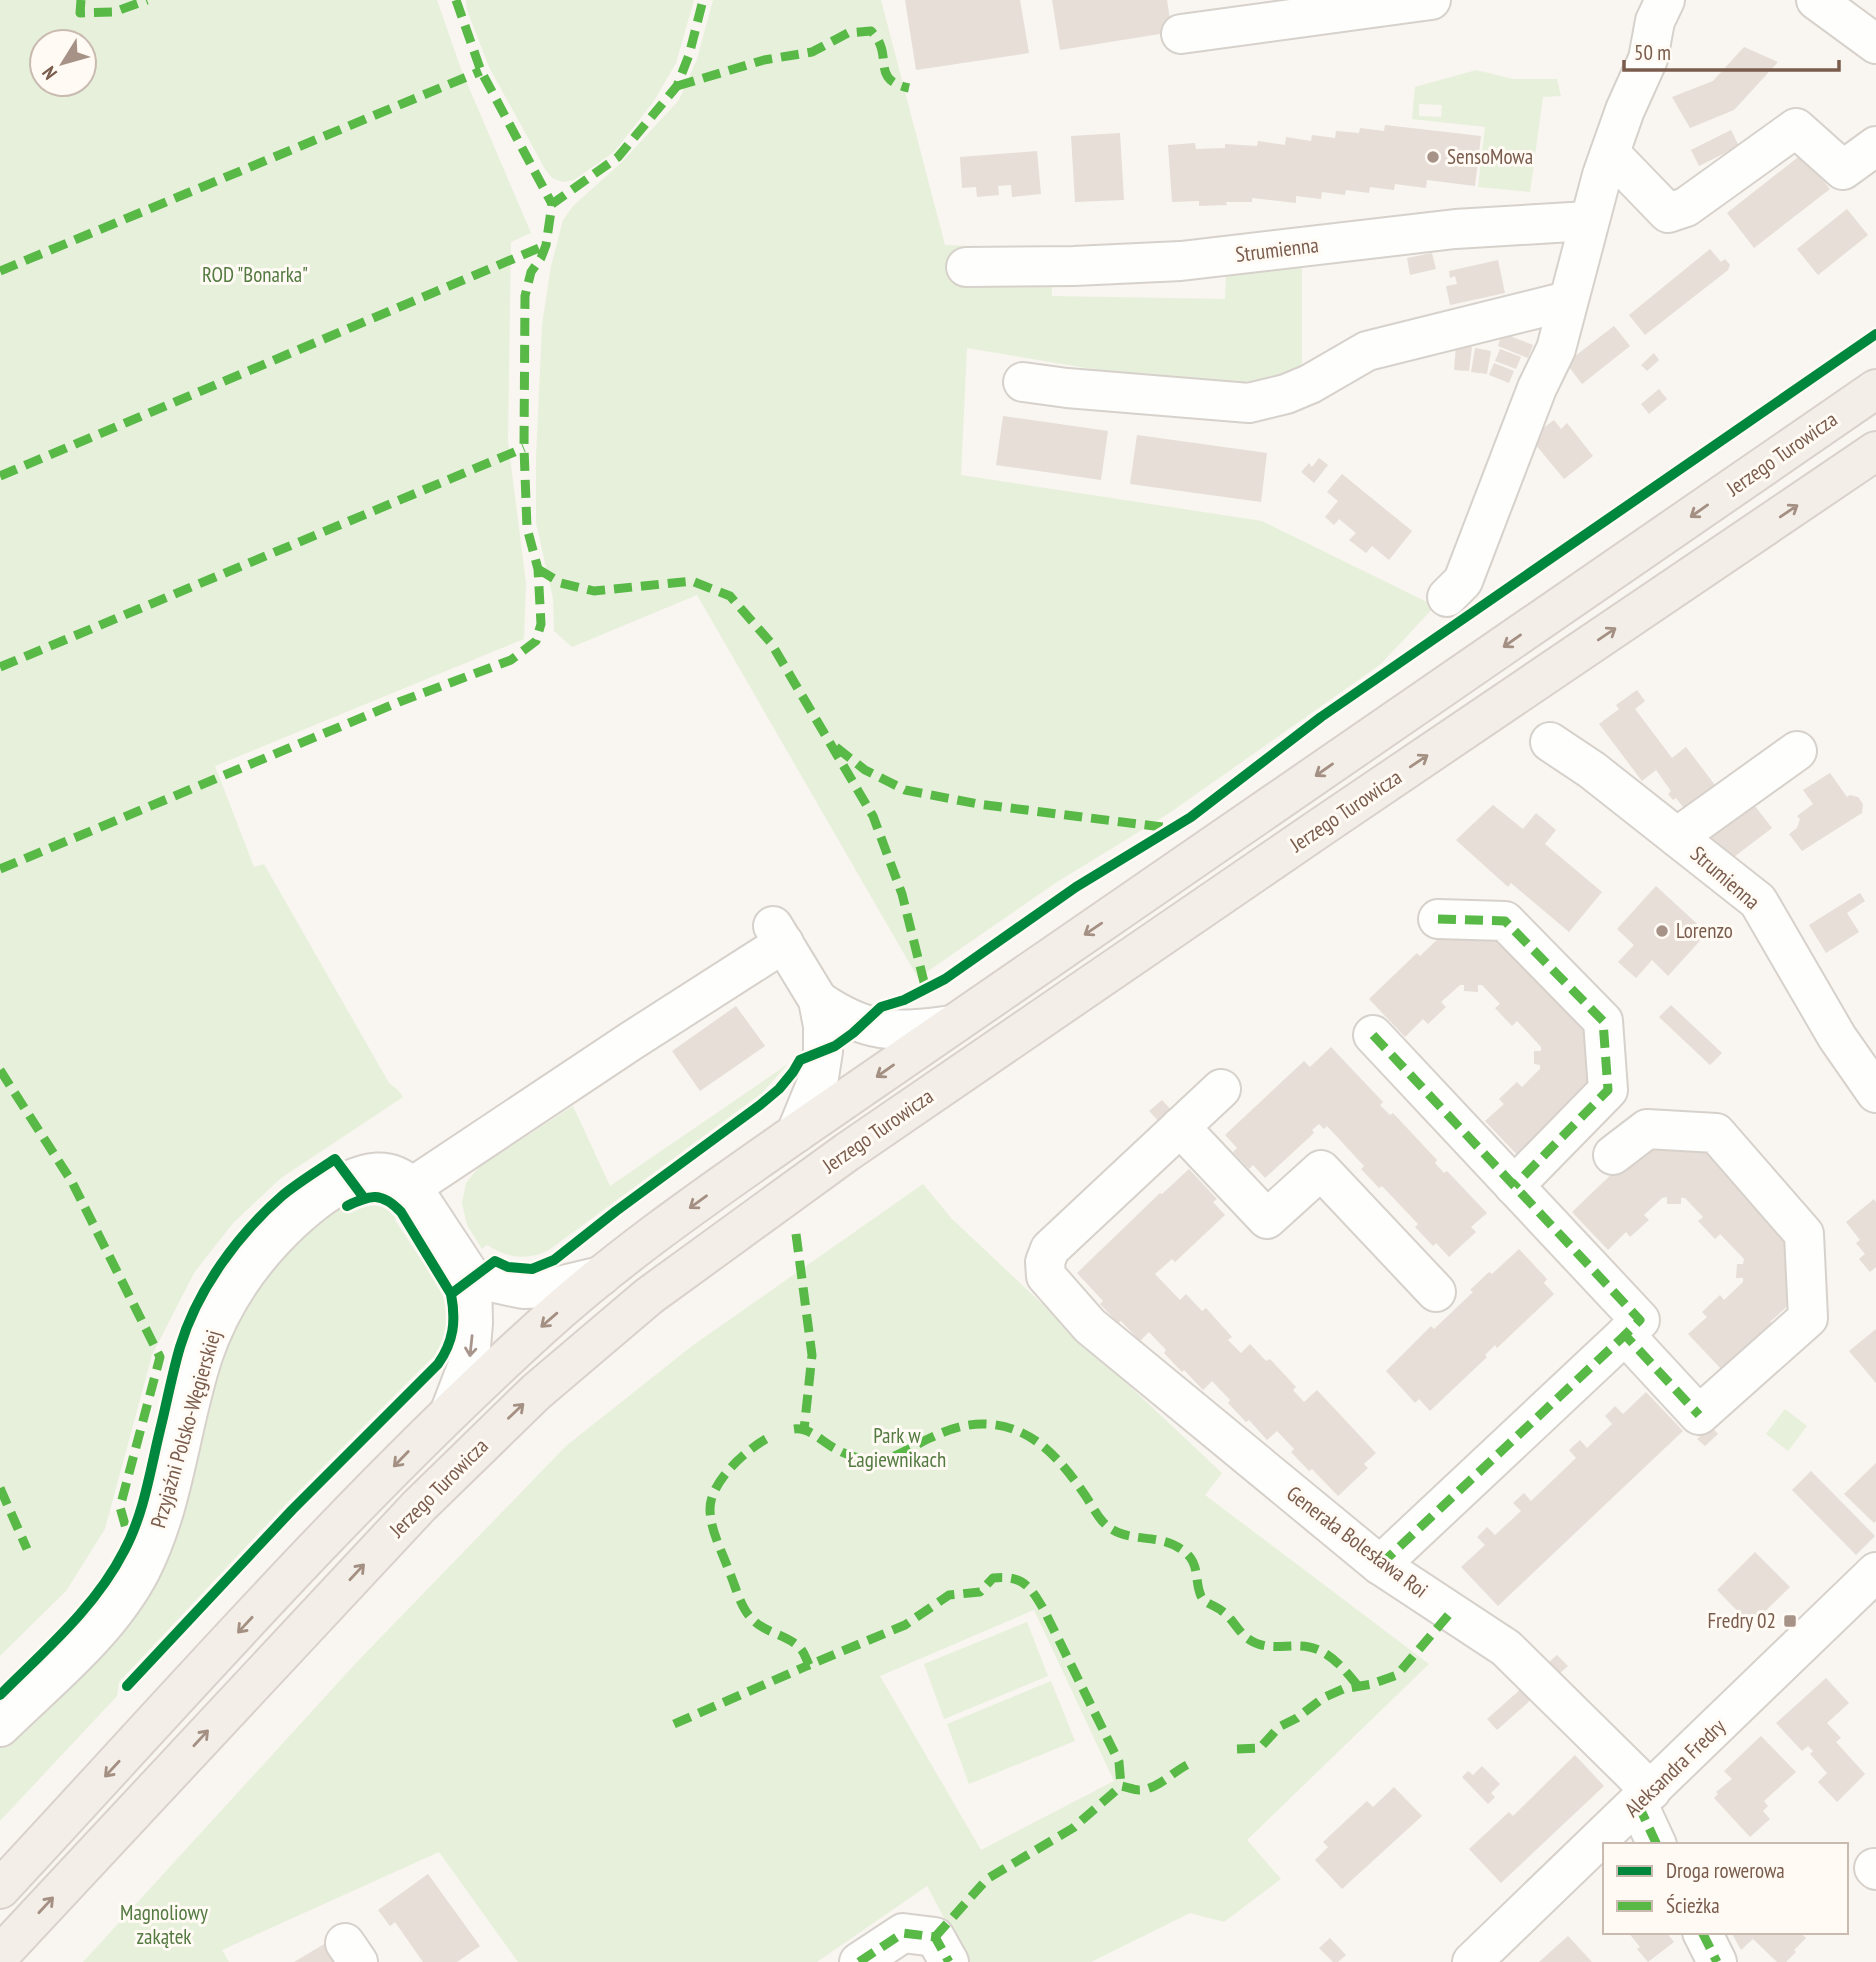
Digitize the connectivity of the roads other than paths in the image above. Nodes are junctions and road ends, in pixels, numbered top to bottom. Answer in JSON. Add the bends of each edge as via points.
{"nodes":[{"id":1,"x":1431,"y":0,"type":"edge"},
{"id":2,"x":1665,"y":0,"type":"edge"},
{"id":3,"x":1816,"y":0,"type":"edge"},
{"id":4,"x":1181,"y":34,"type":"dead end"},
{"id":5,"x":1876,"y":44,"type":"edge"},
{"id":6,"x":1876,"y":146,"type":"edge"},
{"id":7,"x":1610,"y":153,"type":"junction"},
{"id":8,"x":1588,"y":221,"type":"junction"},
{"id":9,"x":966,"y":267,"type":"dead end"},
{"id":10,"x":1568,"y":301,"type":"junction"},
{"id":11,"x":1023,"y":382,"type":"dead end"},
{"id":12,"x":1876,"y":389,"type":"edge"},
{"id":13,"x":1876,"y":451,"type":"edge"},
{"id":14,"x":1447,"y":597,"type":"dead end"},
{"id":15,"x":1550,"y":742,"type":"dead end"},
{"id":16,"x":1797,"y":751,"type":"dead end"},
{"id":17,"x":1677,"y":837,"type":"junction"},
{"id":18,"x":1438,"y":919,"type":"dead end"},
{"id":19,"x":818,"y":1000,"type":"junction"},
{"id":20,"x":952,"y":1025,"type":"junction"},
{"id":21,"x":1373,"y":1035,"type":"dead end"},
{"id":22,"x":1221,"y":1089,"type":"dead end"},
{"id":23,"x":1876,"y":1093,"type":"edge"},
{"id":24,"x":1180,"y":1128,"type":"junction"},
{"id":25,"x":796,"y":1133,"type":"junction"},
{"id":26,"x":1613,"y":1155,"type":"dead end"},
{"id":27,"x":1514,"y":1186,"type":"junction"},
{"id":28,"x":412,"y":1187,"type":"junction"},
{"id":29,"x":601,"y":1276,"type":"junction"},
{"id":30,"x":472,"y":1278,"type":"junction"},
{"id":31,"x":1436,"y":1293,"type":"dead end"},
{"id":32,"x":1626,"y":1335,"type":"junction"},
{"id":33,"x":450,"y":1411,"type":"junction"},
{"id":34,"x":1380,"y":1565,"type":"junction"},
{"id":35,"x":1876,"y":1572,"type":"edge"},
{"id":36,"x":0,"y":1727,"type":"edge"},
{"id":37,"x":1644,"y":1798,"type":"junction"},
{"id":38,"x":1656,"y":1843,"type":"edge"},
{"id":39,"x":0,"y":1889,"type":"edge"},
{"id":40,"x":1703,"y":1934,"type":"edge"},
{"id":41,"x":0,"y":1955,"type":"edge"},
{"id":42,"x":859,"y":1962,"type":"edge"},
{"id":43,"x":949,"y":1962,"type":"edge"},
{"id":44,"x":1472,"y":1962,"type":"edge"},
{"id":45,"x":1717,"y":1962,"type":"edge"}],
"edges":[{"from":1,"to":4,"type":"street"},
{"from":2,"to":7,"type":"street","via":[[1648,59]]},
{"from":3,"to":5,"type":"street"},
{"from":6,"to":7,"type":"street","via":[[1843,170],[1796,128],[1686,207],[1668,213]]},
{"from":7,"to":8,"type":"street"},
{"from":8,"to":9,"type":"street","name":"Strumienna","via":[[1455,229],[1181,261]]},
{"from":8,"to":10,"type":"street"},
{"from":10,"to":11,"type":"street","via":[[1367,351],[1286,394],[1249,403]]},
{"from":10,"to":14,"type":"street","via":[[1556,349],[1464,582]]},
{"from":12,"to":20,"type":"main road","name":"Jerzego Turowicza","one_way":true},
{"from":41,"to":13,"type":"main road","name":"Jerzego Turowicza","one_way":true,"via":[[419,1506],[536,1392],[649,1296],[847,1152]]},
{"from":15,"to":17,"type":"street","name":"Strumienna"},
{"from":16,"to":17,"type":"street"},
{"from":17,"to":23,"type":"street","name":"Strumienna","via":[[1758,901],[1837,1037]]},
{"from":18,"to":27,"type":"street","via":[[1505,921],[1603,1021],[1608,1090]]},
{"from":19,"to":20,"type":"street","via":[[861,1025],[917,1030]]},
{"from":19,"to":25,"type":"street","via":[[823,1026],[819,1077]]},
{"from":19,"to":28,"type":"street","via":[[778,934],[631,1041]]},
{"from":20,"to":25,"type":"main road","name":"Jerzego Turowicza","one_way":true},
{"from":21,"to":27,"type":"street"},
{"from":22,"to":24,"type":"street","name":"Generała Bolesława Roi"},
{"from":24,"to":31,"type":"street","via":[[1267,1219],[1321,1170]]},
{"from":24,"to":34,"type":"street","name":"Generała Bolesława Roi","via":[[1050,1249],[1046,1276],[1090,1326]]},
{"from":25,"to":29,"type":"main road","name":"Jerzego Turowicza","one_way":true},
{"from":26,"to":32,"type":"street","via":[[1647,1129],[1716,1133],[1804,1234],[1808,1318],[1699,1415]]},
{"from":27,"to":32,"type":"street","via":[[1640,1320]]},
{"from":28,"to":30,"type":"street"},
{"from":28,"to":36,"type":"street","name":"Przyjaźni Polsko-Węgierskiej","via":[[395,1175],[375,1171],[340,1185],[286,1227],[246,1272],[204,1355],[167,1503],[141,1569],[92,1637]]},
{"from":29,"to":30,"type":"street","via":[[551,1288],[523,1289]]},
{"from":29,"to":33,"type":"main road","name":"Jerzego Turowicza","one_way":true},
{"from":30,"to":33,"type":"street","one_way":true,"via":[[470,1359]]},
{"from":32,"to":34,"type":"street"},
{"from":33,"to":39,"type":"main road","name":"Jerzego Turowicza","one_way":true},
{"from":34,"to":37,"type":"street","name":"Generała Bolesława Roi","via":[[1506,1648]]},
{"from":35,"to":37,"type":"street","name":"Aleksandra Fredry"},
{"from":37,"to":38,"type":"street","name":"Generała Bolesława Roi"},
{"from":37,"to":44,"type":"street","name":"Aleksandra Fredry"},
{"from":40,"to":45,"type":"street"},
{"from":42,"to":43,"type":"street","via":[[903,1933],[935,1937]]}]}
